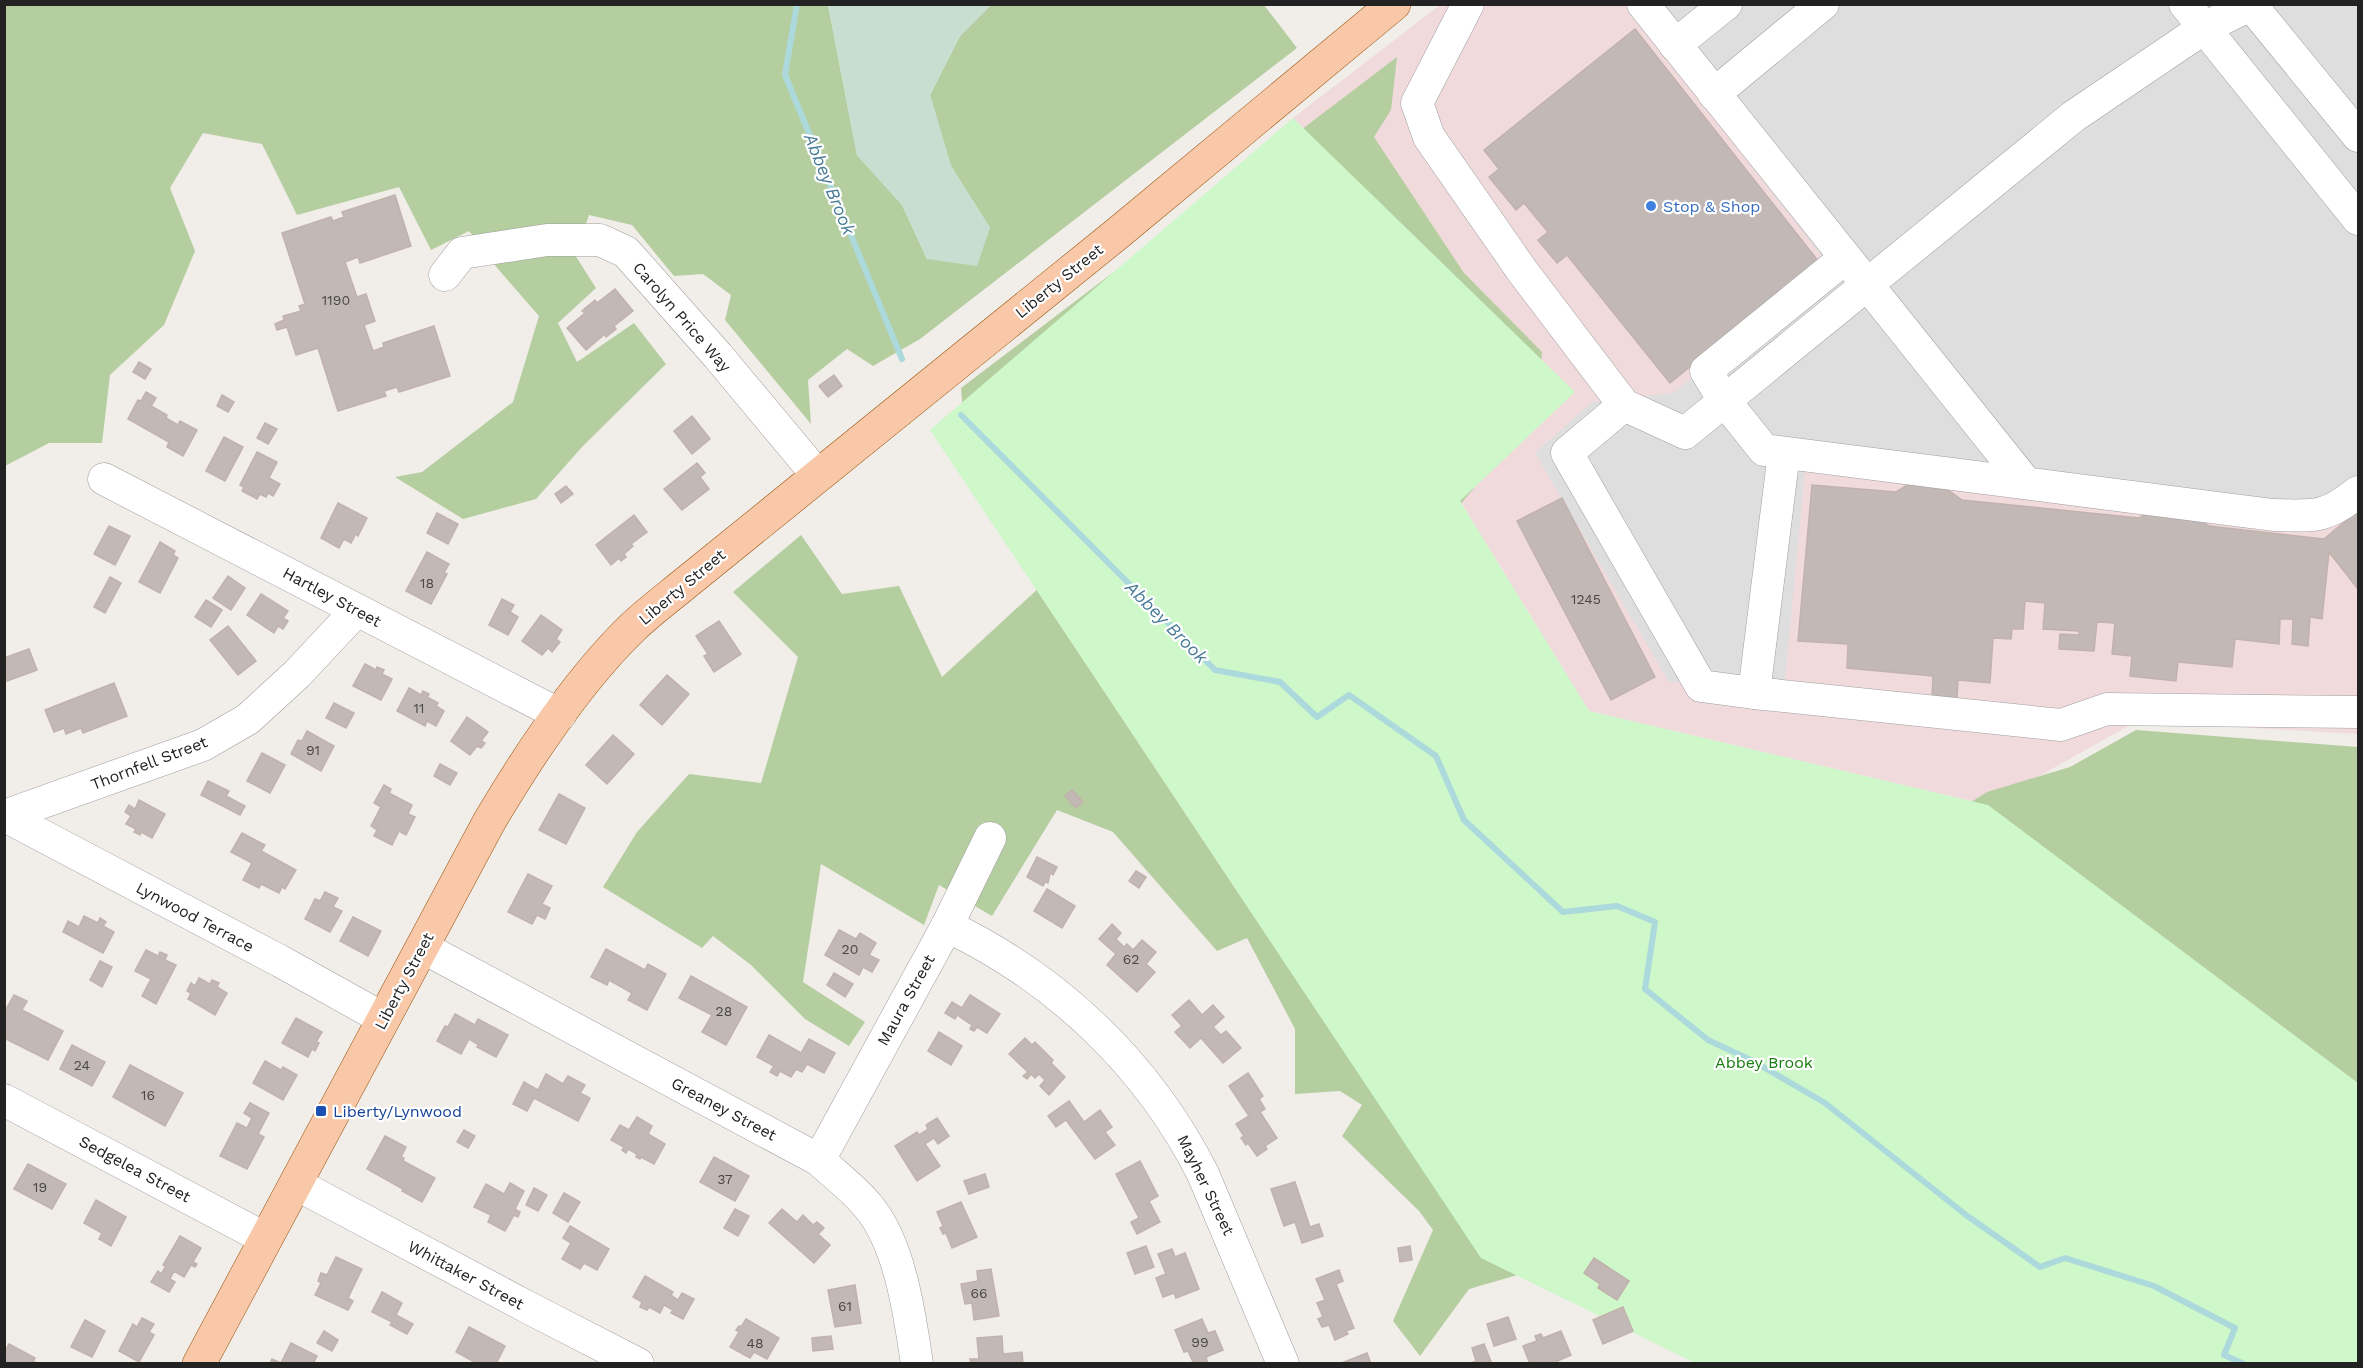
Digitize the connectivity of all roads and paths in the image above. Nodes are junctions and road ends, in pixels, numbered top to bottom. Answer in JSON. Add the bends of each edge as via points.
{"nodes":[{"id":1,"x":1394,"y":4,"type":"edge"},
{"id":2,"x":1468,"y":4,"type":"edge"},
{"id":3,"x":1643,"y":4,"type":"edge"},
{"id":4,"x":1726,"y":4,"type":"edge"},
{"id":5,"x":1823,"y":4,"type":"edge"},
{"id":6,"x":2251,"y":5,"type":"edge"},
{"id":7,"x":2194,"y":16,"type":"edge"},
{"id":8,"x":1675,"y":45,"type":"junction"},
{"id":9,"x":1714,"y":94,"type":"junction"},
{"id":10,"x":2358,"y":136,"type":"edge"},
{"id":11,"x":2358,"y":219,"type":"edge"},
{"id":12,"x":1845,"y":258,"type":"junction"},
{"id":13,"x":445,"y":275,"type":"dead end"},
{"id":14,"x":1866,"y":284,"type":"junction"},
{"id":15,"x":1724,"y":400,"type":"junction"},
{"id":16,"x":1624,"y":405,"type":"junction"},
{"id":17,"x":1784,"y":453,"type":"junction"},
{"id":18,"x":818,"y":476,"type":"junction"},
{"id":19,"x":104,"y":479,"type":"dead end"},
{"id":20,"x":2026,"y":483,"type":"junction"},
{"id":21,"x":2358,"y":492,"type":"edge"},
{"id":22,"x":356,"y":610,"type":"junction"},
{"id":23,"x":1754,"y":693,"type":"junction"},
{"id":24,"x":2358,"y":712,"type":"edge"},
{"id":25,"x":560,"y":715,"type":"junction"},
{"id":26,"x":5,"y":816,"type":"edge"},
{"id":27,"x":990,"y":838,"type":"dead end"},
{"id":28,"x":947,"y":926,"type":"junction"},
{"id":29,"x":422,"y":947,"type":"junction"},
{"id":30,"x":384,"y":1019,"type":"junction"},
{"id":31,"x":4,"y":1100,"type":"edge"},
{"id":32,"x":819,"y":1160,"type":"junction"},
{"id":33,"x":296,"y":1184,"type":"junction"},
{"id":34,"x":266,"y":1239,"type":"junction"},
{"id":35,"x":199,"y":1364,"type":"edge"},
{"id":36,"x":638,"y":1364,"type":"edge"},
{"id":37,"x":917,"y":1364,"type":"edge"},
{"id":38,"x":1283,"y":1364,"type":"edge"}],
"edges":[{"from":1,"to":18,"type":"main road","name":"Liberty Street"},
{"from":2,"to":16,"type":"street","via":[[1417,103],[1429,137],[1522,272]]},
{"from":3,"to":8,"type":"street"},
{"from":4,"to":8,"type":"street"},
{"from":5,"to":9,"type":"street"},
{"from":6,"to":7,"type":"street"},
{"from":6,"to":10,"type":"street"},
{"from":7,"to":11,"type":"street"},
{"from":7,"to":14,"type":"street"},
{"from":8,"to":9,"type":"street"},
{"from":9,"to":12,"type":"street"},
{"from":12,"to":14,"type":"street"},
{"from":12,"to":15,"type":"street","via":[[1706,371]]},
{"from":13,"to":18,"type":"street","name":"Carolyn Price Way","via":[[462,253],[547,240],[600,240],[626,252]]},
{"from":14,"to":15,"type":"street"},
{"from":14,"to":20,"type":"street"},
{"from":15,"to":16,"type":"street","via":[[1685,433]]},
{"from":15,"to":17,"type":"street","via":[[1764,450]]},
{"from":16,"to":23,"type":"street","via":[[1567,453],[1701,686]]},
{"from":17,"to":20,"type":"street"},
{"from":17,"to":23,"type":"street"},
{"from":18,"to":25,"type":"main road","name":"Liberty Street","via":[[633,627]]},
{"from":19,"to":22,"type":"street","name":"Hartley Street"},
{"from":20,"to":21,"type":"street","via":[[2272,515],[2319,516],[2338,508]]},
{"from":22,"to":25,"type":"street","name":"Hartley Street"},
{"from":22,"to":26,"type":"street","name":"Thornfell Street","via":[[297,674],[248,718],[203,746]]},
{"from":23,"to":24,"type":"street","via":[[2061,725],[2107,709]]},
{"from":25,"to":29,"type":"main road","name":"Liberty Street","via":[[512,784]]},
{"from":26,"to":30,"type":"street","name":"Lynwood Terrace"},
{"from":27,"to":28,"type":"street","name":"Maura Street"},
{"from":28,"to":32,"type":"street","name":"Maura Street"},
{"from":28,"to":38,"type":"street","name":"Mayher Street","via":[[985,945],[1063,998],[1111,1044],[1162,1105],[1203,1174]]},
{"from":29,"to":30,"type":"main road","name":"Liberty Street"},
{"from":29,"to":32,"type":"street","name":"Greaney Street"},
{"from":30,"to":33,"type":"main road","name":"Liberty Street"},
{"from":31,"to":34,"type":"street","name":"Sedgelea Street"},
{"from":32,"to":37,"type":"street","name":"Greaney Street","via":[[868,1206],[893,1249]]},
{"from":33,"to":34,"type":"main road","name":"Liberty Street"},
{"from":33,"to":36,"type":"street","name":"Whittaker Street"},
{"from":34,"to":35,"type":"main road","name":"Liberty Street"}]}
